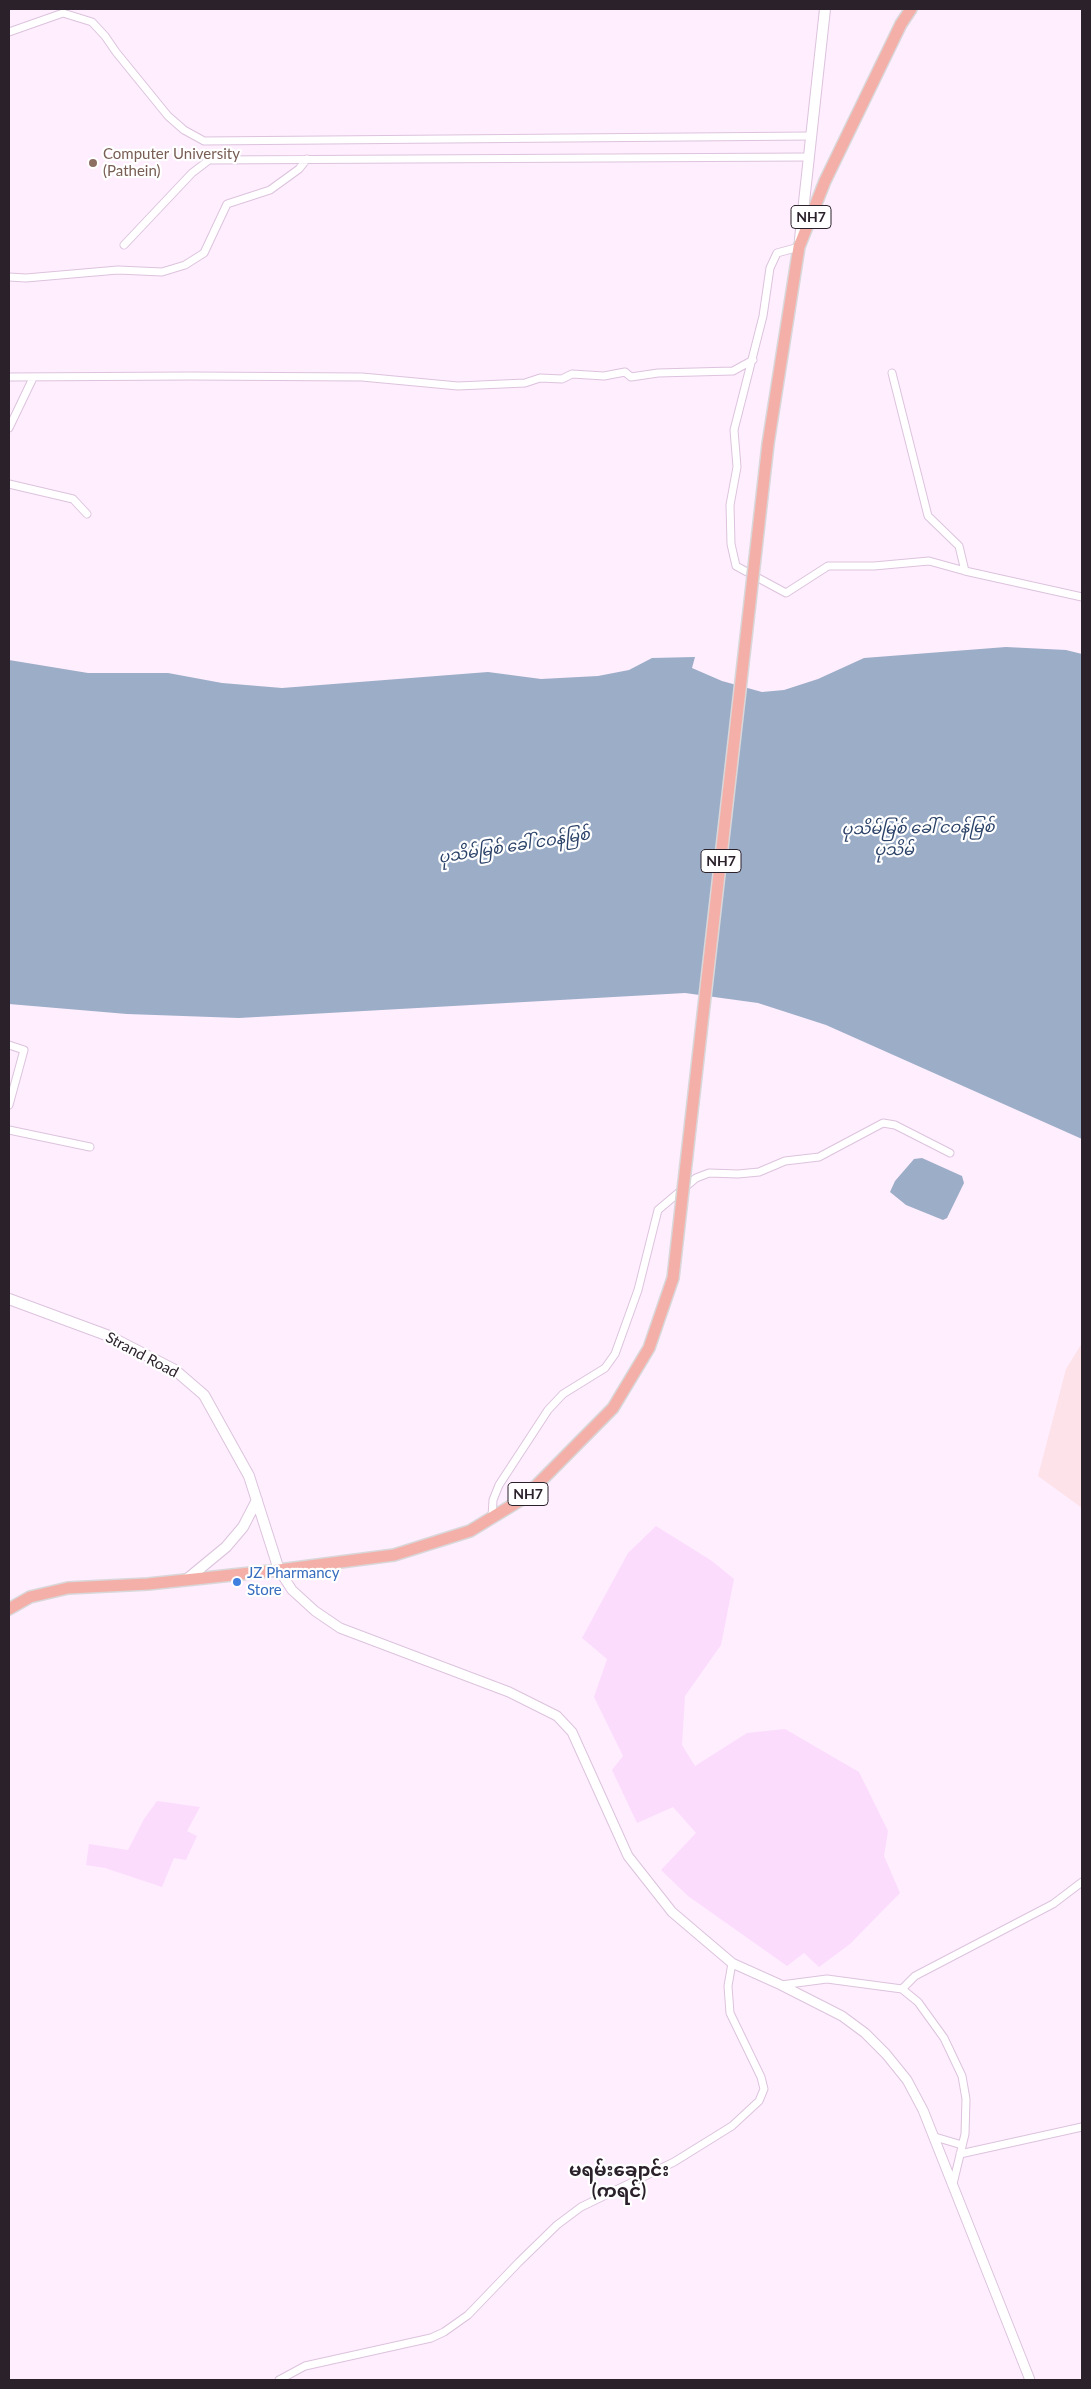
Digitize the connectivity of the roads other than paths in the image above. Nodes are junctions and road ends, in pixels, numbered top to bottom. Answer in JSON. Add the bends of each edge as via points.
{"nodes":[{"id":1,"x":825,"y":9,"type":"edge"},
{"id":2,"x":911,"y":9,"type":"edge"},
{"id":3,"x":9,"y":32,"type":"edge"},
{"id":4,"x":811,"y":136,"type":"junction"},
{"id":5,"x":808,"y":157,"type":"junction"},
{"id":6,"x":306,"y":159,"type":"junction"},
{"id":7,"x":124,"y":244,"type":"dead end"},
{"id":8,"x":799,"y":247,"type":"junction"},
{"id":9,"x":9,"y":277,"type":"edge"},
{"id":10,"x":753,"y":360,"type":"junction"},
{"id":11,"x":892,"y":372,"type":"dead end"},
{"id":12,"x":9,"y":378,"type":"edge"},
{"id":13,"x":33,"y":378,"type":"junction"},
{"id":14,"x":9,"y":428,"type":"edge"},
{"id":15,"x":9,"y":484,"type":"edge"},
{"id":16,"x":87,"y":514,"type":"dead end"},
{"id":17,"x":965,"y":570,"type":"junction"},
{"id":18,"x":1082,"y":597,"type":"edge"},
{"id":19,"x":9,"y":1045,"type":"edge"},
{"id":20,"x":9,"y":1105,"type":"edge"},
{"id":21,"x":9,"y":1130,"type":"edge"},
{"id":22,"x":90,"y":1147,"type":"dead end"},
{"id":23,"x":950,"y":1153,"type":"dead end"},
{"id":24,"x":9,"y":1299,"type":"edge"},
{"id":25,"x":257,"y":1500,"type":"junction"},
{"id":26,"x":492,"y":1517,"type":"junction"},
{"id":27,"x":279,"y":1570,"type":"junction"},
{"id":28,"x":186,"y":1580,"type":"junction"},
{"id":29,"x":9,"y":1609,"type":"edge"},
{"id":30,"x":1082,"y":1882,"type":"edge"},
{"id":31,"x":732,"y":1963,"type":"junction"},
{"id":32,"x":781,"y":1984,"type":"junction"},
{"id":33,"x":902,"y":1989,"type":"junction"},
{"id":34,"x":1082,"y":2126,"type":"edge"},
{"id":35,"x":935,"y":2137,"type":"junction"},
{"id":36,"x":962,"y":2146,"type":"junction"},
{"id":37,"x":960,"y":2154,"type":"junction"},
{"id":38,"x":953,"y":2184,"type":"junction"},
{"id":39,"x":279,"y":2380,"type":"edge"},
{"id":40,"x":1030,"y":2380,"type":"edge"}],
"edges":[{"from":1,"to":4,"type":"main road"},
{"from":2,"to":8,"type":"highway","number":"NH7","via":[[825,181]]},
{"from":3,"to":4,"type":"street","via":[[63,13],[92,22],[168,116],[184,130],[204,140]]},
{"from":4,"to":5,"type":"main road"},
{"from":5,"to":6,"type":"street"},
{"from":5,"to":8,"type":"main road"},
{"from":6,"to":7,"type":"street","via":[[209,160],[192,173]]},
{"from":6,"to":9,"type":"street","via":[[299,169],[270,190],[227,204],[204,253],[185,265],[162,272],[118,270]]},
{"from":8,"to":10,"type":"street","via":[[777,253],[770,268]]},
{"from":8,"to":26,"type":"highway","number":"NH7","bridge":true,"via":[[768,444],[673,1278],[650,1348],[613,1408],[524,1498]]},
{"from":10,"to":13,"type":"street","via":[[733,371],[631,377],[625,372],[604,376],[572,374],[562,379],[540,378],[525,383],[458,386],[362,377]]},
{"from":10,"to":17,"type":"street","via":[[734,430],[737,467],[730,505],[731,544],[736,566],[786,594],[828,566],[929,561]]},
{"from":11,"to":17,"type":"street","via":[[928,516],[959,546]]},
{"from":12,"to":13,"type":"street"},
{"from":13,"to":14,"type":"street"},
{"from":15,"to":16,"type":"street","via":[[73,499]]},
{"from":17,"to":18,"type":"street"},
{"from":19,"to":20,"type":"street","via":[[24,1050]]},
{"from":21,"to":22,"type":"street"},
{"from":23,"to":26,"type":"street","via":[[894,1125],[883,1123],[819,1157],[785,1161],[759,1172],[709,1173],[696,1178],[658,1210],[638,1290],[615,1354],[605,1368],[564,1394],[548,1410],[499,1485],[493,1500]]},
{"from":24,"to":25,"type":"main road","name":"Strand Road","via":[[109,1336],[175,1370],[204,1395],[249,1476]]},
{"from":25,"to":27,"type":"main road","name":"Strand Road"},
{"from":25,"to":28,"type":"main road","via":[[226,1547]]},
{"from":26,"to":27,"type":"highway","number":"NH7","via":[[470,1531],[394,1555]]},
{"from":27,"to":28,"type":"highway","number":"NH7"},
{"from":27,"to":31,"type":"street","via":[[292,1590],[340,1628],[510,1692],[557,1716],[572,1732],[628,1856],[672,1912]]},
{"from":28,"to":29,"type":"highway","number":"NH7","via":[[68,1588],[30,1597]]},
{"from":30,"to":33,"type":"street","via":[[1054,1904],[915,1976]]},
{"from":31,"to":32,"type":"street"},
{"from":31,"to":39,"type":"street","via":[[728,1986],[730,2013],[762,2076],[764,2089],[759,2101],[732,2126],[674,2162],[581,2207],[551,2231],[468,2315],[444,2332],[431,2338],[305,2366]]},
{"from":32,"to":33,"type":"street","via":[[826,1979]]},
{"from":32,"to":35,"type":"street","via":[[842,2016],[865,2033],[907,2080]]},
{"from":33,"to":36,"type":"street","via":[[918,2002],[944,2038],[962,2076],[967,2116]]},
{"from":34,"to":37,"type":"street"},
{"from":35,"to":36,"type":"street"},
{"from":35,"to":38,"type":"street"},
{"from":36,"to":37,"type":"street"},
{"from":37,"to":38,"type":"street"},
{"from":38,"to":40,"type":"street"}]}
